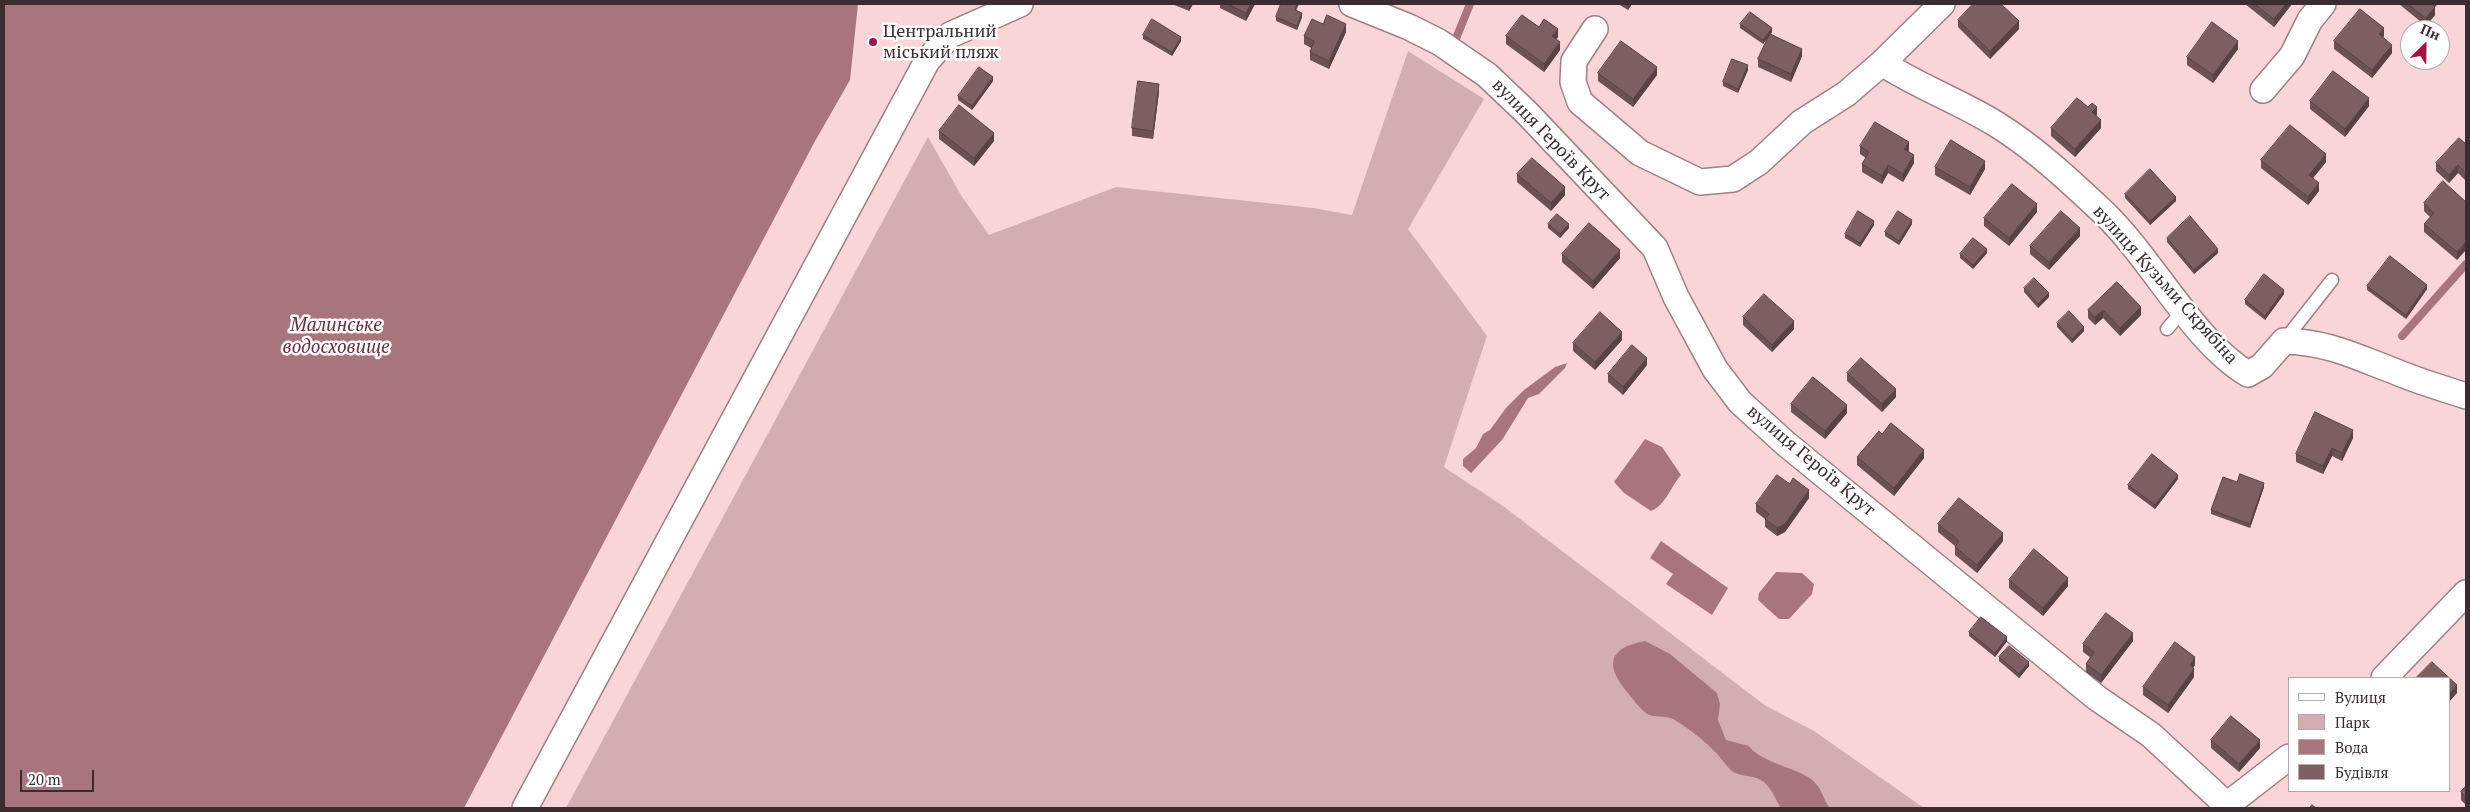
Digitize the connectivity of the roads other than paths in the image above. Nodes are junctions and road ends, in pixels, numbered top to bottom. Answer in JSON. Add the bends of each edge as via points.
{"nodes":[{"id":1,"x":1020,"y":4,"type":"edge"},
{"id":2,"x":1352,"y":4,"type":"edge"},
{"id":3,"x":1942,"y":4,"type":"edge"},
{"id":4,"x":2324,"y":4,"type":"edge"},
{"id":5,"x":1595,"y":29,"type":"dead end"},
{"id":6,"x":1882,"y":63,"type":"junction"},
{"id":7,"x":2263,"y":90,"type":"dead end"},
{"id":8,"x":2332,"y":280,"type":"dead end"},
{"id":9,"x":2184,"y":309,"type":"junction"},
{"id":10,"x":2167,"y":329,"type":"dead end"},
{"id":11,"x":2284,"y":341,"type":"junction"},
{"id":12,"x":2466,"y":396,"type":"edge"},
{"id":13,"x":2466,"y":593,"type":"edge"},
{"id":14,"x":2385,"y":677,"type":"edge"},
{"id":15,"x":2288,"y":758,"type":"edge"},
{"id":16,"x":2228,"y":807,"type":"edge"},
{"id":17,"x":525,"y":808,"type":"edge"}],
"edges":[{"from":1,"to":17,"type":"street","via":[[950,35],[927,61]]},
{"from":2,"to":16,"type":"street","name":"вулиця Героїв Крут","via":[[1439,42],[1488,75],[1655,248],[1692,331],[1740,402],[1785,443],[2097,698],[2151,735]]},
{"from":3,"to":6,"type":"street"},
{"from":4,"to":7,"type":"street","via":[[2310,20],[2292,56]]},
{"from":5,"to":6,"type":"street","via":[[1574,61],[1573,82],[1580,102],[1640,153],[1700,182],[1733,179],[1759,162],[1802,122],[1846,94]]},
{"from":6,"to":9,"type":"street","name":"вулиця Кузьми Скрябіна","via":[[1997,124],[2027,146],[2124,233]]},
{"from":8,"to":11,"type":"lane"},
{"from":9,"to":10,"type":"lane"},
{"from":9,"to":11,"type":"street","name":"вулиця Кузьми Скрябіна","via":[[2234,365],[2248,374],[2262,366]]},
{"from":11,"to":12,"type":"street","via":[[2310,342],[2338,349]]},
{"from":13,"to":14,"type":"street"},
{"from":15,"to":16,"type":"street"}]}
